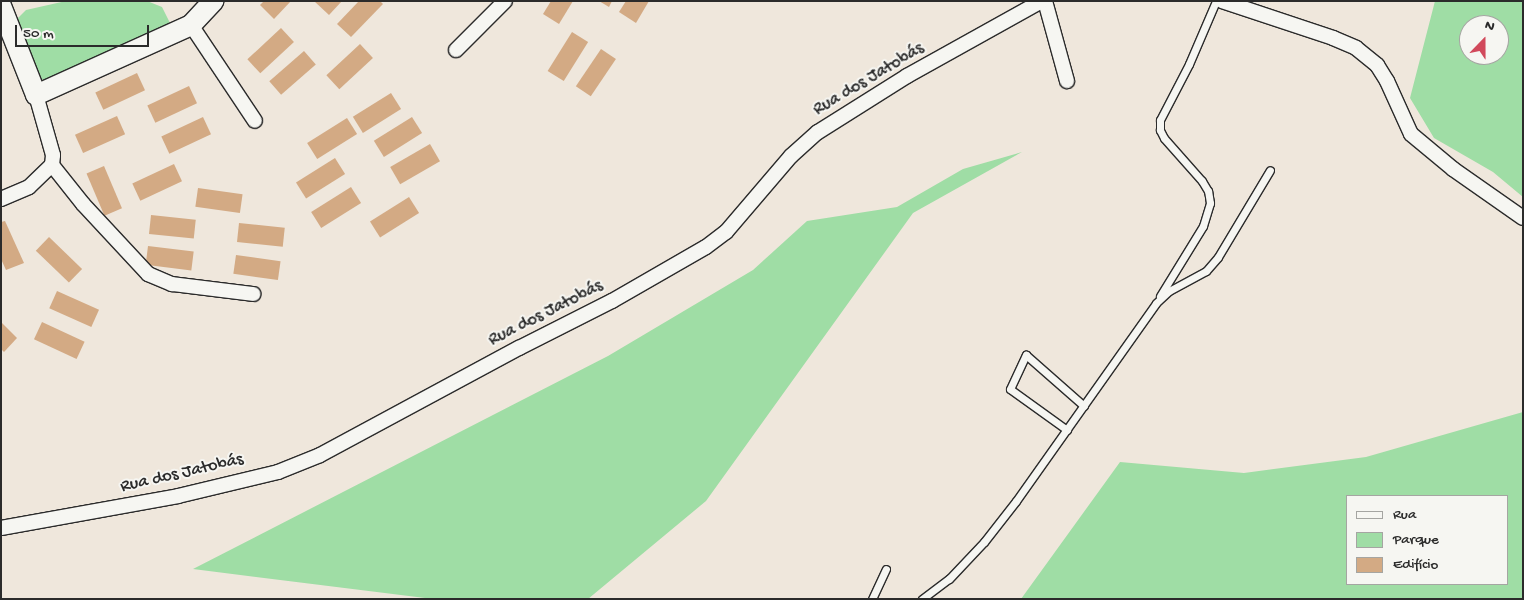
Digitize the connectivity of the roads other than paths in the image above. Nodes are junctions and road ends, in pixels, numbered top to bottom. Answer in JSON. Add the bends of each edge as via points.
{"nodes":[{"id":1,"x":16,"y":1,"type":"edge"},
{"id":2,"x":213,"y":1,"type":"edge"},
{"id":3,"x":505,"y":1,"type":"edge"},
{"id":4,"x":1043,"y":1,"type":"edge"},
{"id":5,"x":1216,"y":1,"type":"edge"},
{"id":6,"x":1222,"y":1,"type":"edge"},
{"id":7,"x":1,"y":6,"type":"edge"},
{"id":8,"x":191,"y":25,"type":"junction"},
{"id":9,"x":456,"y":50,"type":"dead end"},
{"id":10,"x":1067,"y":81,"type":"dead end"},
{"id":11,"x":36,"y":95,"type":"junction"},
{"id":12,"x":255,"y":121,"type":"dead end"},
{"id":13,"x":52,"y":165,"type":"junction"},
{"id":14,"x":1270,"y":170,"type":"dead end"},
{"id":15,"x":1,"y":199,"type":"edge"},
{"id":16,"x":1523,"y":218,"type":"edge"},
{"id":17,"x":253,"y":294,"type":"dead end"},
{"id":18,"x":1156,"y":303,"type":"junction"},
{"id":19,"x":1084,"y":406,"type":"junction"},
{"id":20,"x":1067,"y":430,"type":"junction"},
{"id":21,"x":1,"y":528,"type":"edge"},
{"id":22,"x":886,"y":569,"type":"dead end"},
{"id":23,"x":872,"y":599,"type":"edge"},
{"id":24,"x":922,"y":599,"type":"edge"}],
"edges":[{"from":1,"to":7,"type":"street"},
{"from":2,"to":8,"type":"street"},
{"from":3,"to":9,"type":"street"},
{"from":4,"to":10,"type":"street","name":"Rua dos Jatobás"},
{"from":4,"to":21,"type":"street","name":"Rua dos Jatobás","via":[[907,76],[818,132],[791,156],[726,232],[693,255],[320,455],[278,472],[178,496]]},
{"from":5,"to":18,"type":"lane","via":[[1160,120],[1164,138],[1208,191],[1210,203],[1208,213]]},
{"from":6,"to":16,"type":"street","via":[[1356,48],[1377,66],[1387,81],[1411,134],[1453,169]]},
{"from":7,"to":11,"type":"street"},
{"from":8,"to":11,"type":"street"},
{"from":8,"to":12,"type":"street"},
{"from":11,"to":13,"type":"street","via":[[54,155]]},
{"from":13,"to":15,"type":"street","via":[[29,187]]},
{"from":13,"to":17,"type":"street","via":[[83,204],[148,274],[172,284]]},
{"from":14,"to":18,"type":"lane","via":[[1218,257],[1206,271]]},
{"from":18,"to":19,"type":"lane"},
{"from":19,"to":20,"type":"lane"},
{"from":19,"to":20,"type":"lane","via":[[1026,355],[1010,389]]},
{"from":20,"to":24,"type":"lane","via":[[984,542],[949,579]]},
{"from":22,"to":23,"type":"lane"}]}
